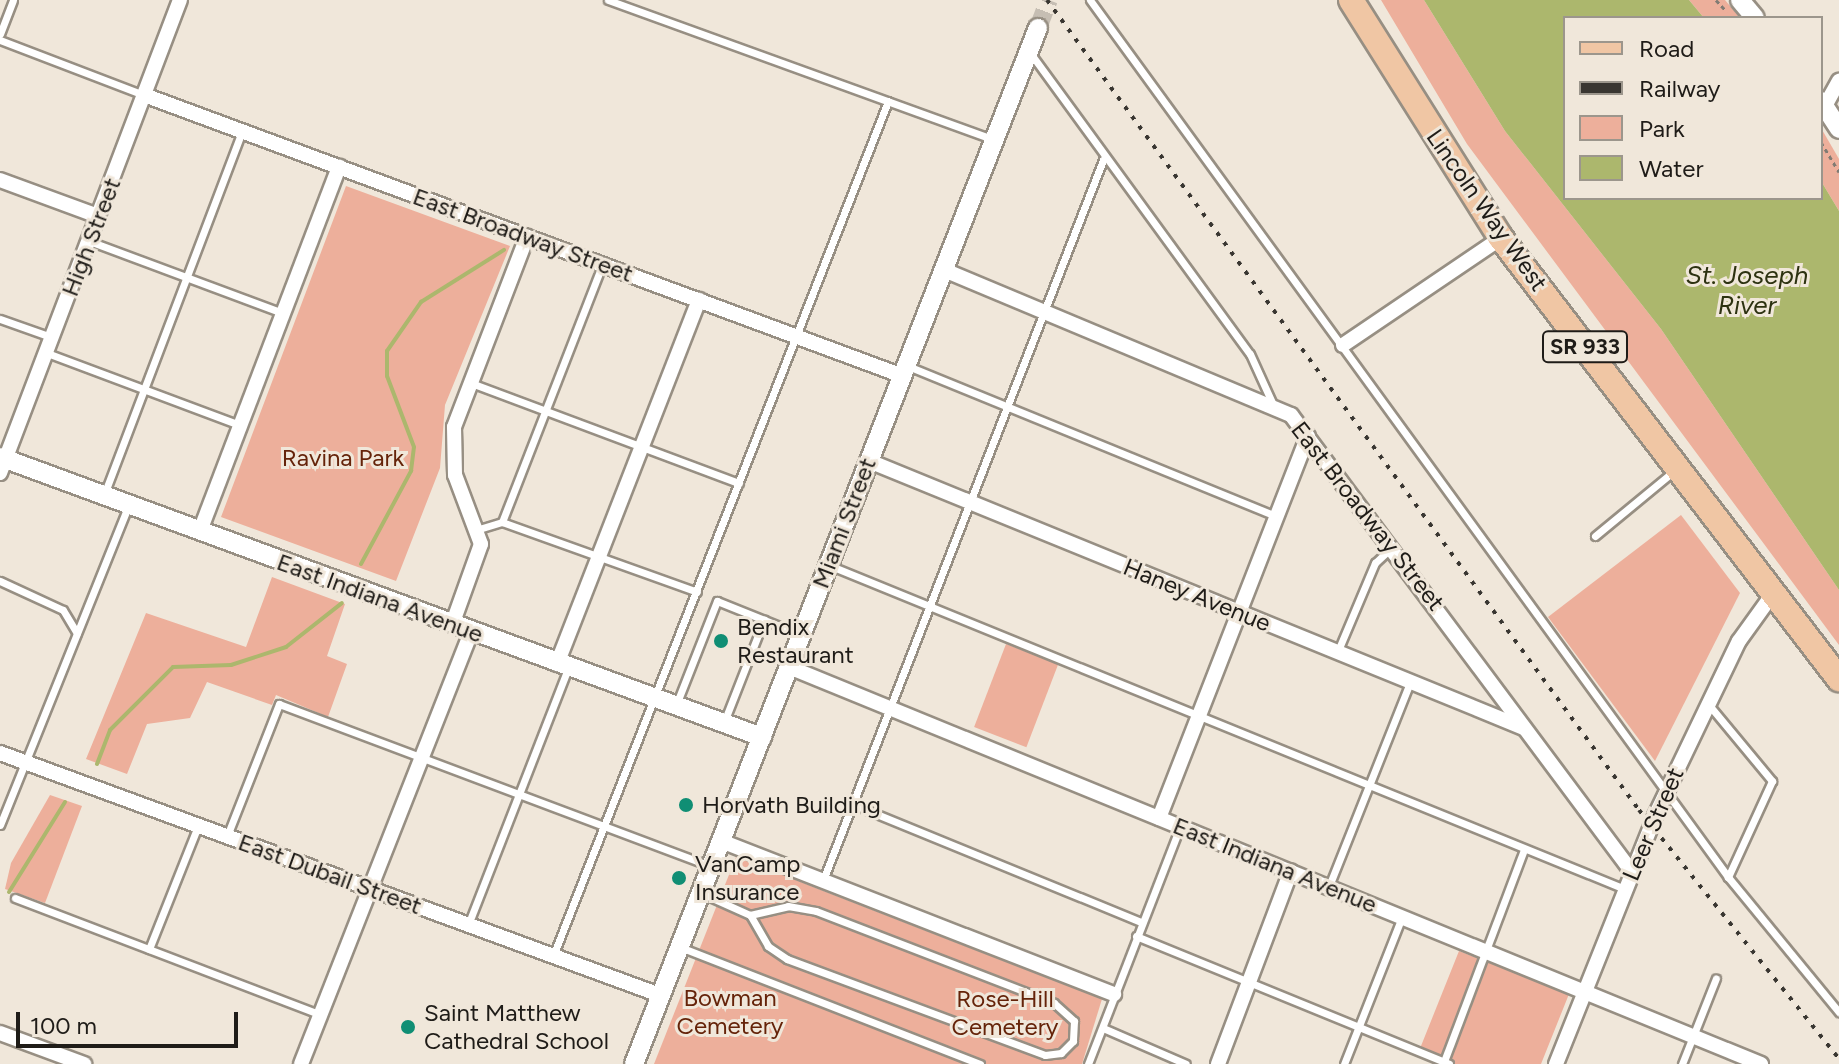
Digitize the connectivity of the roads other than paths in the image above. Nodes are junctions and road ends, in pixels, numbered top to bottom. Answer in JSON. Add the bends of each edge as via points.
{"nodes":[{"id":1,"x":13,"y":0,"type":"edge"},
{"id":2,"x":180,"y":0,"type":"edge"},
{"id":3,"x":608,"y":0,"type":"edge"},
{"id":4,"x":1090,"y":0,"type":"edge"},
{"id":5,"x":1351,"y":0,"type":"edge"},
{"id":6,"x":1038,"y":28,"type":"tunnel mouth"},
{"id":7,"x":0,"y":34,"type":"edge"},
{"id":8,"x":0,"y":40,"type":"edge"},
{"id":9,"x":1029,"y":50,"type":"junction"},
{"id":10,"x":1839,"y":81,"type":"edge"},
{"id":11,"x":144,"y":95,"type":"junction"},
{"id":12,"x":888,"y":101,"type":"junction"},
{"id":13,"x":1823,"y":104,"type":"edge"},
{"id":14,"x":1839,"y":129,"type":"edge"},
{"id":15,"x":242,"y":132,"type":"junction"},
{"id":16,"x":993,"y":139,"type":"junction"},
{"id":17,"x":1103,"y":160,"type":"junction"},
{"id":18,"x":339,"y":167,"type":"junction"},
{"id":19,"x":0,"y":180,"type":"edge"},
{"id":20,"x":98,"y":216,"type":"junction"},
{"id":21,"x":527,"y":237,"type":"junction"},
{"id":22,"x":1501,"y":238,"type":"junction"},
{"id":23,"x":89,"y":241,"type":"junction"},
{"id":24,"x":602,"y":265,"type":"junction"},
{"id":25,"x":944,"y":270,"type":"junction"},
{"id":26,"x":186,"y":277,"type":"junction"},
{"id":27,"x":699,"y":300,"type":"junction"},
{"id":28,"x":1043,"y":310,"type":"junction"},
{"id":29,"x":283,"y":313,"type":"junction"},
{"id":30,"x":0,"y":319,"type":"edge"},
{"id":31,"x":795,"y":335,"type":"junction"},
{"id":32,"x":52,"y":338,"type":"junction"},
{"id":33,"x":1343,"y":345,"type":"junction"},
{"id":34,"x":47,"y":353,"type":"junction"},
{"id":35,"x":905,"y":371,"type":"junction"},
{"id":36,"x":470,"y":383,"type":"junction"},
{"id":37,"x":142,"y":390,"type":"junction"},
{"id":38,"x":1004,"y":405,"type":"junction"},
{"id":39,"x":1274,"y":407,"type":"junction"},
{"id":40,"x":545,"y":412,"type":"junction"},
{"id":41,"x":240,"y":425,"type":"junction"},
{"id":42,"x":1308,"y":436,"type":"junction"},
{"id":43,"x":641,"y":447,"type":"junction"},
{"id":44,"x":869,"y":461,"type":"junction"},
{"id":45,"x":2,"y":463,"type":"edge"},
{"id":46,"x":1677,"y":469,"type":"junction"},
{"id":47,"x":739,"y":483,"type":"junction"},
{"id":48,"x":104,"y":495,"type":"junction"},
{"id":49,"x":967,"y":502,"type":"junction"},
{"id":50,"x":129,"y":504,"type":"junction"},
{"id":51,"x":1276,"y":516,"type":"junction"},
{"id":52,"x":502,"y":522,"type":"junction"},
{"id":53,"x":479,"y":529,"type":"junction"},
{"id":54,"x":200,"y":531,"type":"junction"},
{"id":55,"x":1595,"y":536,"type":"dead end"},
{"id":56,"x":1392,"y":547,"type":"junction"},
{"id":57,"x":599,"y":556,"type":"junction"},
{"id":58,"x":828,"y":565,"type":"junction"},
{"id":59,"x":0,"y":581,"type":"edge"},
{"id":60,"x":697,"y":592,"type":"junction"},
{"id":61,"x":1772,"y":595,"type":"junction"},
{"id":62,"x":928,"y":606,"type":"junction"},
{"id":63,"x":1238,"y":612,"type":"junction"},
{"id":64,"x":764,"y":620,"type":"junction"},
{"id":65,"x":452,"y":625,"type":"junction"},
{"id":66,"x":471,"y":632,"type":"junction"},
{"id":67,"x":78,"y":635,"type":"junction"},
{"id":68,"x":801,"y":635,"type":"junction"},
{"id":69,"x":1337,"y":653,"type":"junction"},
{"id":70,"x":562,"y":666,"type":"junction"},
{"id":71,"x":789,"y":667,"type":"junction"},
{"id":72,"x":1839,"y":679,"type":"edge"},
{"id":73,"x":1410,"y":682,"type":"junction"},
{"id":74,"x":654,"y":699,"type":"junction"},
{"id":75,"x":1708,"y":704,"type":"junction"},
{"id":76,"x":675,"y":707,"type":"junction"},
{"id":77,"x":890,"y":707,"type":"junction"},
{"id":78,"x":1199,"y":716,"type":"junction"},
{"id":79,"x":724,"y":724,"type":"junction"},
{"id":80,"x":1525,"y":729,"type":"junction"},
{"id":81,"x":762,"y":737,"type":"junction"},
{"id":82,"x":0,"y":753,"type":"edge"},
{"id":83,"x":421,"y":760,"type":"junction"},
{"id":84,"x":28,"y":763,"type":"junction"},
{"id":85,"x":1370,"y":787,"type":"junction"},
{"id":86,"x":1667,"y":790,"type":"junction"},
{"id":87,"x":519,"y":795,"type":"junction"},
{"id":88,"x":852,"y":804,"type":"junction"},
{"id":89,"x":1159,"y":818,"type":"junction"},
{"id":90,"x":0,"y":825,"type":"edge"},
{"id":91,"x":198,"y":826,"type":"junction"},
{"id":92,"x":1180,"y":827,"type":"junction"},
{"id":93,"x":603,"y":828,"type":"junction"},
{"id":94,"x":227,"y":836,"type":"junction"},
{"id":95,"x":721,"y":841,"type":"junction"},
{"id":96,"x":1524,"y":850,"type":"junction"},
{"id":97,"x":711,"y":867,"type":"junction"},
{"id":98,"x":1291,"y":871,"type":"junction"},
{"id":99,"x":1632,"y":872,"type":"junction"},
{"id":100,"x":1728,"y":877,"type":"junction"},
{"id":101,"x":823,"y":880,"type":"junction"},
{"id":102,"x":1329,"y":886,"type":"junction"},
{"id":103,"x":370,"y":889,"type":"junction"},
{"id":104,"x":1625,"y":889,"type":"junction"},
{"id":105,"x":700,"y":893,"type":"junction"},
{"id":106,"x":15,"y":898,"type":"dead end"},
{"id":107,"x":750,"y":915,"type":"junction"},
{"id":108,"x":1402,"y":917,"type":"junction"},
{"id":109,"x":1141,"y":922,"type":"junction"},
{"id":110,"x":468,"y":925,"type":"junction"},
{"id":111,"x":1136,"y":936,"type":"junction"},
{"id":112,"x":679,"y":947,"type":"junction"},
{"id":113,"x":149,"y":949,"type":"junction"},
{"id":114,"x":1486,"y":952,"type":"junction"},
{"id":115,"x":553,"y":956,"type":"junction"},
{"id":116,"x":1716,"y":978,"type":"dead end"},
{"id":117,"x":1249,"y":982,"type":"junction"},
{"id":118,"x":1583,"y":992,"type":"junction"},
{"id":119,"x":1114,"y":994,"type":"junction"},
{"id":120,"x":660,"y":995,"type":"junction"},
{"id":121,"x":1839,"y":1012,"type":"edge"},
{"id":122,"x":321,"y":1015,"type":"junction"},
{"id":123,"x":1359,"y":1027,"type":"junction"},
{"id":124,"x":1103,"y":1028,"type":"junction"},
{"id":125,"x":0,"y":1033,"type":"edge"},
{"id":126,"x":1693,"y":1037,"type":"junction"},
{"id":127,"x":1445,"y":1063,"type":"edge"},
{"id":128,"x":84,"y":1064,"type":"edge"},
{"id":129,"x":301,"y":1064,"type":"edge"},
{"id":130,"x":634,"y":1064,"type":"edge"},
{"id":131,"x":980,"y":1064,"type":"edge"},
{"id":132,"x":1088,"y":1064,"type":"edge"},
{"id":133,"x":1186,"y":1064,"type":"edge"},
{"id":134,"x":1218,"y":1064,"type":"edge"},
{"id":135,"x":1344,"y":1064,"type":"edge"},
{"id":136,"x":1556,"y":1064,"type":"edge"},
{"id":137,"x":1682,"y":1064,"type":"edge"},
{"id":138,"x":1761,"y":1064,"type":"edge"}],
"edges":[{"from":1,"to":7,"type":"lane"},
{"from":2,"to":11,"type":"street","name":"High Street"},
{"from":3,"to":12,"type":"lane"},
{"from":4,"to":33,"type":"lane"},
{"from":5,"to":22,"type":"main road","name":"Lincoln Way West","number":"SR 933"},
{"from":6,"to":9,"type":"street","name":"Miami Street"},
{"from":8,"to":11,"type":"lane"},
{"from":9,"to":16,"type":"street","name":"Miami Street"},
{"from":9,"to":17,"type":"lane"},
{"from":10,"to":13,"type":"street"},
{"from":11,"to":15,"type":"street","name":"East Broadway Street"},
{"from":11,"to":20,"type":"street","name":"High Street"},
{"from":12,"to":16,"type":"lane"},
{"from":12,"to":31,"type":"lane"},
{"from":13,"to":14,"type":"street"},
{"from":15,"to":18,"type":"street","name":"East Broadway Street"},
{"from":15,"to":26,"type":"lane"},
{"from":16,"to":25,"type":"street","name":"Miami Street"},
{"from":17,"to":28,"type":"lane"},
{"from":17,"to":39,"type":"lane","via":[[1250,354]]},
{"from":18,"to":21,"type":"street","name":"East Broadway Street"},
{"from":18,"to":29,"type":"street"},
{"from":19,"to":20,"type":"street"},
{"from":20,"to":23,"type":"street","name":"High Street"},
{"from":21,"to":24,"type":"street","name":"East Broadway Street"},
{"from":21,"to":36,"type":"street"},
{"from":22,"to":33,"type":"street"},
{"from":22,"to":46,"type":"main road","name":"Lincoln Way West","number":"SR 933"},
{"from":23,"to":26,"type":"lane"},
{"from":23,"to":32,"type":"street","name":"High Street"},
{"from":24,"to":27,"type":"street","name":"East Broadway Street"},
{"from":24,"to":40,"type":"lane"},
{"from":25,"to":28,"type":"street","name":"East Broadway Street"},
{"from":25,"to":35,"type":"street","name":"Miami Street"},
{"from":26,"to":29,"type":"lane"},
{"from":26,"to":37,"type":"lane"},
{"from":27,"to":31,"type":"street","name":"East Broadway Street"},
{"from":27,"to":43,"type":"street"},
{"from":28,"to":38,"type":"lane"},
{"from":28,"to":39,"type":"street","name":"East Broadway Street"},
{"from":29,"to":41,"type":"street"},
{"from":30,"to":32,"type":"lane"},
{"from":31,"to":35,"type":"street","name":"East Broadway Street"},
{"from":31,"to":47,"type":"lane"},
{"from":32,"to":34,"type":"street","name":"High Street"},
{"from":33,"to":86,"type":"lane"},
{"from":34,"to":37,"type":"lane"},
{"from":34,"to":45,"type":"street","name":"High Street"},
{"from":35,"to":38,"type":"lane"},
{"from":35,"to":44,"type":"street","name":"Miami Street"},
{"from":36,"to":40,"type":"lane"},
{"from":36,"to":53,"type":"street","via":[[451,455]]},
{"from":37,"to":41,"type":"lane"},
{"from":37,"to":48,"type":"lane"},
{"from":38,"to":49,"type":"lane"},
{"from":38,"to":51,"type":"lane"},
{"from":39,"to":42,"type":"street","name":"East Broadway Street"},
{"from":40,"to":43,"type":"lane"},
{"from":40,"to":52,"type":"lane"},
{"from":41,"to":54,"type":"street"},
{"from":42,"to":51,"type":"street"},
{"from":42,"to":56,"type":"street","name":"East Broadway Street"},
{"from":43,"to":47,"type":"lane"},
{"from":43,"to":57,"type":"street"},
{"from":44,"to":49,"type":"street","name":"Haney Avenue"},
{"from":44,"to":58,"type":"street","name":"Miami Street"},
{"from":45,"to":48,"type":"street","name":"East Indiana Avenue"},
{"from":46,"to":55,"type":"lane"},
{"from":46,"to":61,"type":"main road","name":"Lincoln Way West","number":"SR 933"},
{"from":47,"to":60,"type":"lane"},
{"from":48,"to":50,"type":"street","name":"East Indiana Avenue"},
{"from":49,"to":62,"type":"lane"},
{"from":49,"to":63,"type":"street","name":"Haney Avenue"},
{"from":50,"to":54,"type":"street","name":"East Indiana Avenue"},
{"from":50,"to":67,"type":"lane"},
{"from":51,"to":63,"type":"street"},
{"from":52,"to":53,"type":"lane"},
{"from":52,"to":57,"type":"lane"},
{"from":53,"to":65,"type":"street","via":[[479,554]]},
{"from":54,"to":65,"type":"street","name":"East Indiana Avenue"},
{"from":56,"to":69,"type":"lane","via":[[1375,563]]},
{"from":56,"to":80,"type":"street","name":"East Broadway Street"},
{"from":57,"to":60,"type":"lane"},
{"from":57,"to":70,"type":"street"},
{"from":58,"to":62,"type":"lane"},
{"from":58,"to":68,"type":"street","name":"Miami Street"},
{"from":59,"to":67,"type":"lane","via":[[63,610]]},
{"from":60,"to":74,"type":"lane"},
{"from":61,"to":72,"type":"main road","name":"Lincoln Way West","number":"SR 933"},
{"from":61,"to":75,"type":"street","name":"Leer Street"},
{"from":62,"to":77,"type":"lane"},
{"from":62,"to":78,"type":"lane"},
{"from":63,"to":69,"type":"street","name":"Haney Avenue"},
{"from":63,"to":78,"type":"street"},
{"from":64,"to":68,"type":"lane"},
{"from":64,"to":76,"type":"lane","via":[[717,601]]},
{"from":64,"to":79,"type":"lane"},
{"from":65,"to":66,"type":"street","name":"East Indiana Avenue"},
{"from":66,"to":70,"type":"street","name":"East Indiana Avenue"},
{"from":66,"to":83,"type":"street"},
{"from":67,"to":84,"type":"lane"},
{"from":68,"to":71,"type":"street","name":"Miami Street"},
{"from":69,"to":73,"type":"street","name":"Haney Avenue"},
{"from":70,"to":74,"type":"street","name":"East Indiana Avenue"},
{"from":70,"to":87,"type":"lane"},
{"from":71,"to":77,"type":"street","name":"East Indiana Avenue"},
{"from":71,"to":81,"type":"street","name":"Miami Street"},
{"from":73,"to":80,"type":"street","name":"Haney Avenue"},
{"from":73,"to":85,"type":"lane"},
{"from":74,"to":76,"type":"street","name":"East Indiana Avenue"},
{"from":74,"to":93,"type":"lane"},
{"from":75,"to":86,"type":"street","name":"Leer Street"},
{"from":75,"to":100,"type":"lane","via":[[1772,781]]},
{"from":76,"to":79,"type":"street","name":"East Indiana Avenue"},
{"from":77,"to":88,"type":"lane"},
{"from":77,"to":89,"type":"street","name":"East Indiana Avenue"},
{"from":78,"to":85,"type":"lane"},
{"from":78,"to":89,"type":"street"},
{"from":79,"to":81,"type":"street","name":"East Indiana Avenue"},
{"from":80,"to":99,"type":"street","name":"East Broadway Street"},
{"from":81,"to":95,"type":"street","name":"Miami Street"},
{"from":82,"to":84,"type":"street","name":"East Dubail Street"},
{"from":83,"to":87,"type":"lane"},
{"from":83,"to":94,"type":"lane","via":[[279,704]]},
{"from":83,"to":103,"type":"street"},
{"from":84,"to":90,"type":"lane"},
{"from":84,"to":91,"type":"street","name":"East Dubail Street"},
{"from":85,"to":96,"type":"lane"},
{"from":85,"to":102,"type":"lane"},
{"from":86,"to":99,"type":"street","name":"Leer Street"},
{"from":86,"to":100,"type":"lane"},
{"from":87,"to":93,"type":"lane"},
{"from":87,"to":110,"type":"lane"},
{"from":88,"to":101,"type":"lane"},
{"from":88,"to":109,"type":"lane"},
{"from":89,"to":92,"type":"street","name":"East Indiana Avenue"},
{"from":91,"to":94,"type":"street","name":"East Dubail Street"},
{"from":91,"to":113,"type":"lane"},
{"from":92,"to":98,"type":"street","name":"East Indiana Avenue"},
{"from":92,"to":109,"type":"lane"},
{"from":93,"to":97,"type":"lane"},
{"from":93,"to":115,"type":"lane"},
{"from":94,"to":103,"type":"street","name":"East Dubail Street"},
{"from":95,"to":97,"type":"street","name":"Miami Street"},
{"from":95,"to":101,"type":"street"},
{"from":96,"to":104,"type":"lane"},
{"from":96,"to":114,"type":"lane"},
{"from":97,"to":105,"type":"street","name":"Miami Street"},
{"from":98,"to":102,"type":"street","name":"East Indiana Avenue"},
{"from":98,"to":117,"type":"street"},
{"from":99,"to":104,"type":"street","name":"Leer Street"},
{"from":100,"to":121,"type":"lane"},
{"from":101,"to":119,"type":"street"},
{"from":102,"to":108,"type":"street","name":"East Indiana Avenue"},
{"from":103,"to":110,"type":"street","name":"East Dubail Street"},
{"from":103,"to":122,"type":"street"},
{"from":104,"to":118,"type":"street","name":"Leer Street"},
{"from":105,"to":107,"type":"lane"},
{"from":105,"to":112,"type":"street","name":"Miami Street"},
{"from":106,"to":113,"type":"lane"},
{"from":107,"to":107,"type":"lane","via":[[803,906],[963,967],[1061,1008],[1074,1021],[1073,1041],[1061,1053],[1045,1055],[823,974],[778,954]]},
{"from":108,"to":114,"type":"street","name":"East Indiana Avenue"},
{"from":108,"to":123,"type":"lane"},
{"from":109,"to":111,"type":"lane"},
{"from":110,"to":115,"type":"street","name":"East Dubail Street"},
{"from":111,"to":117,"type":"lane"},
{"from":111,"to":119,"type":"lane"},
{"from":112,"to":120,"type":"street","name":"Miami Street"},
{"from":112,"to":131,"type":"lane"},
{"from":113,"to":122,"type":"lane"},
{"from":114,"to":118,"type":"street","name":"East Indiana Avenue"},
{"from":114,"to":127,"type":"lane"},
{"from":115,"to":120,"type":"street","name":"East Dubail Street"},
{"from":116,"to":126,"type":"lane"},
{"from":117,"to":123,"type":"lane"},
{"from":117,"to":134,"type":"street"},
{"from":118,"to":126,"type":"street","name":"East Indiana Avenue"},
{"from":118,"to":136,"type":"street","name":"Leer Street"},
{"from":119,"to":124,"type":"lane"},
{"from":120,"to":130,"type":"street","name":"Miami Street"},
{"from":122,"to":129,"type":"street"},
{"from":123,"to":127,"type":"lane"},
{"from":123,"to":135,"type":"lane"},
{"from":124,"to":132,"type":"lane"},
{"from":124,"to":133,"type":"lane"},
{"from":125,"to":128,"type":"street"},
{"from":126,"to":137,"type":"lane"},
{"from":126,"to":138,"type":"street","name":"East Indiana Avenue"}]}
